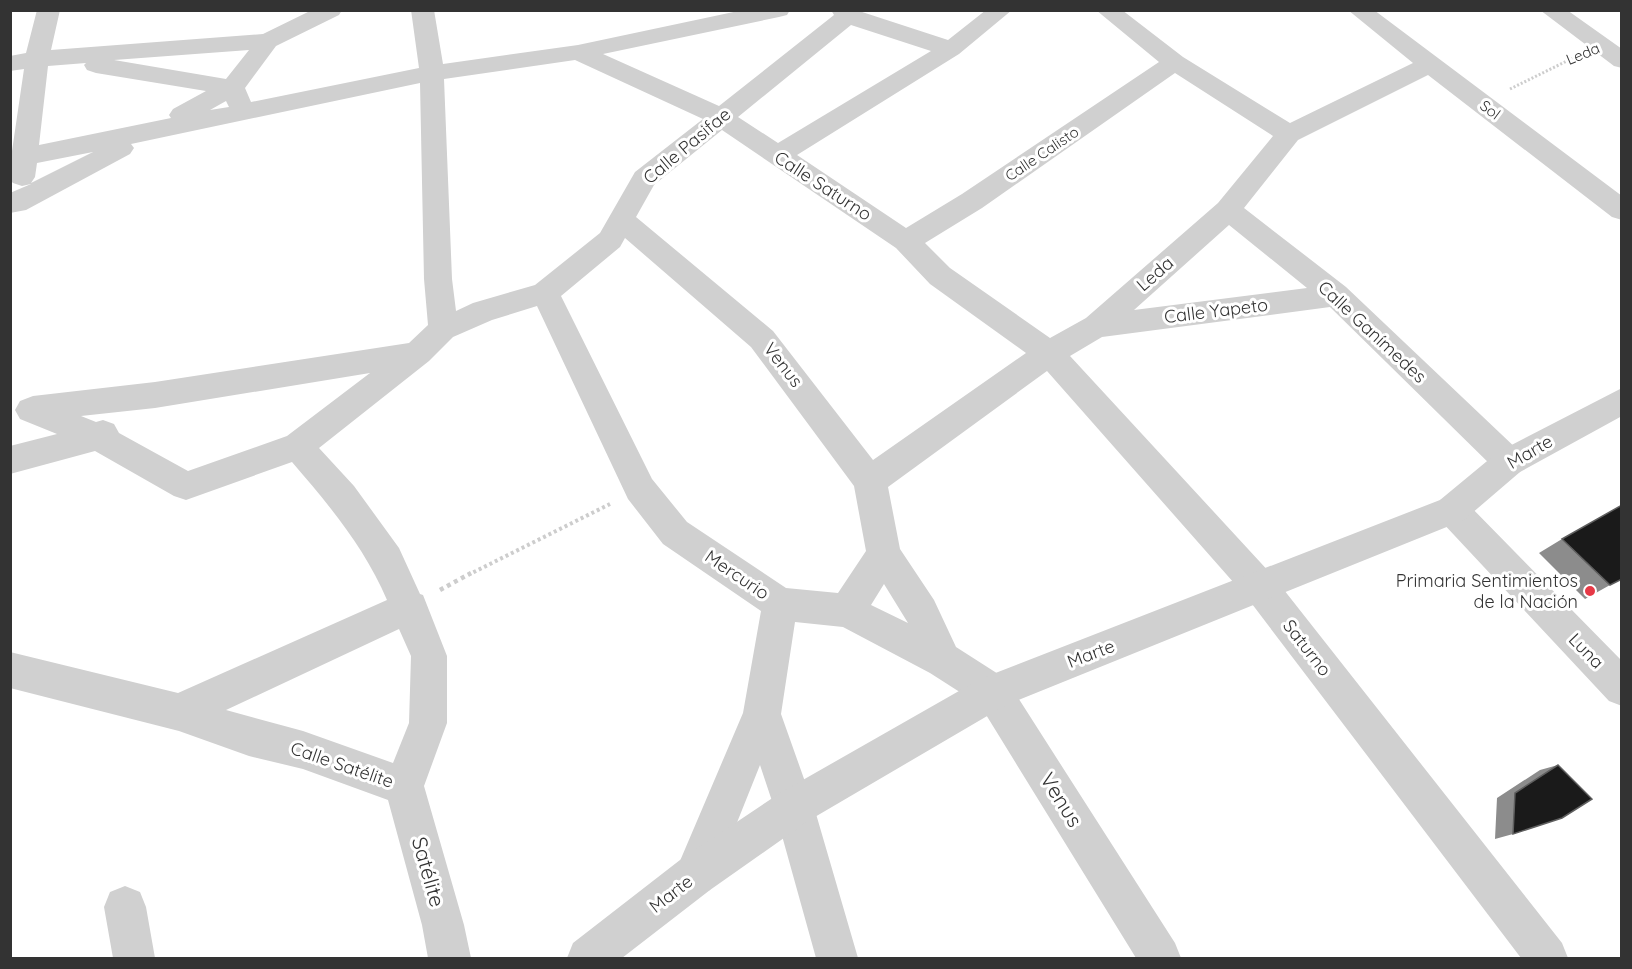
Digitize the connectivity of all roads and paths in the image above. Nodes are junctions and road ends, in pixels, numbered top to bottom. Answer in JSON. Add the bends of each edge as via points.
{"nodes":[{"id":1,"x":49,"y":10,"type":"edge"},
{"id":2,"x":331,"y":10,"type":"edge"},
{"id":3,"x":422,"y":10,"type":"edge"},
{"id":4,"x":779,"y":10,"type":"edge"},
{"id":5,"x":1001,"y":10,"type":"edge"},
{"id":6,"x":1107,"y":10,"type":"edge"},
{"id":7,"x":1359,"y":10,"type":"edge"},
{"id":8,"x":1551,"y":10,"type":"edge"},
{"id":9,"x":845,"y":13,"type":"edge"},
{"id":10,"x":268,"y":41,"type":"junction"},
{"id":11,"x":1622,"y":44,"type":"edge"},
{"id":12,"x":1598,"y":45,"type":"junction"},
{"id":13,"x":951,"y":49,"type":"junction"},
{"id":14,"x":578,"y":51,"type":"junction"},
{"id":15,"x":47,"y":58,"type":"junction"},
{"id":16,"x":1622,"y":61,"type":"edge"},
{"id":17,"x":1175,"y":62,"type":"junction"},
{"id":18,"x":10,"y":64,"type":"edge"},
{"id":19,"x":1430,"y":64,"type":"junction"},
{"id":20,"x":432,"y":73,"type":"junction"},
{"id":21,"x":232,"y":88,"type":"junction"},
{"id":22,"x":1481,"y":103,"type":"junction"},
{"id":23,"x":244,"y":112,"type":"junction"},
{"id":24,"x":721,"y":117,"type":"junction"},
{"id":25,"x":152,"y":131,"type":"junction"},
{"id":26,"x":1289,"y":134,"type":"junction"},
{"id":27,"x":776,"y":156,"type":"junction"},
{"id":28,"x":18,"y":158,"type":"edge"},
{"id":29,"x":1228,"y":210,"type":"junction"},
{"id":30,"x":1622,"y":210,"type":"edge"},
{"id":31,"x":12,"y":211,"type":"edge"},
{"id":32,"x":620,"y":219,"type":"junction"},
{"id":33,"x":906,"y":241,"type":"junction"},
{"id":34,"x":545,"y":293,"type":"junction"},
{"id":35,"x":1336,"y":295,"type":"junction"},
{"id":36,"x":1096,"y":326,"type":"junction"},
{"id":37,"x":443,"y":329,"type":"junction"},
{"id":38,"x":1049,"y":352,"type":"junction"},
{"id":39,"x":418,"y":353,"type":"junction"},
{"id":40,"x":155,"y":395,"type":"junction"},
{"id":41,"x":1622,"y":401,"type":"edge"},
{"id":42,"x":21,"y":411,"type":"edge"},
{"id":43,"x":98,"y":437,"type":"junction"},
{"id":44,"x":298,"y":446,"type":"junction"},
{"id":45,"x":10,"y":460,"type":"edge"},
{"id":46,"x":1509,"y":462,"type":"junction"},
{"id":47,"x":870,"y":481,"type":"junction"},
{"id":48,"x":640,"y":489,"type":"junction"},
{"id":49,"x":1452,"y":510,"type":"junction"},
{"id":50,"x":884,"y":554,"type":"junction"},
{"id":51,"x":1261,"y":588,"type":"junction"},
{"id":52,"x":780,"y":604,"type":"junction"},
{"id":53,"x":410,"y":607,"type":"junction"},
{"id":54,"x":847,"y":611,"type":"junction"},
{"id":55,"x":944,"y":660,"type":"junction"},
{"id":56,"x":10,"y":670,"type":"edge"},
{"id":57,"x":1622,"y":688,"type":"edge"},
{"id":58,"x":993,"y":692,"type":"junction"},
{"id":59,"x":179,"y":712,"type":"junction"},
{"id":60,"x":762,"y":714,"type":"junction"},
{"id":61,"x":404,"y":786,"type":"junction"},
{"id":62,"x":794,"y":807,"type":"junction"},
{"id":63,"x":695,"y":875,"type":"junction"},
{"id":64,"x":125,"y":907,"type":"dead end"},
{"id":65,"x":135,"y":958,"type":"edge"},
{"id":66,"x":449,"y":958,"type":"edge"},
{"id":67,"x":588,"y":958,"type":"edge"},
{"id":68,"x":837,"y":958,"type":"edge"},
{"id":69,"x":1160,"y":958,"type":"edge"},
{"id":70,"x":1547,"y":958,"type":"edge"}],
"edges":[{"from":1,"to":15,"type":"street"},
{"from":2,"to":10,"type":"street"},
{"from":3,"to":20,"type":"street"},
{"from":4,"to":14,"type":"street"},
{"from":5,"to":13,"type":"street"},
{"from":6,"to":17,"type":"street"},
{"from":7,"to":19,"type":"street","name":"Sol"},
{"from":8,"to":12,"type":"street"},
{"from":9,"to":13,"type":"street"},
{"from":9,"to":24,"type":"street","name":"Calle Pasifae"},
{"from":10,"to":15,"type":"street"},
{"from":10,"to":21,"type":"street"},
{"from":11,"to":12,"type":"street","name":"Leda"},
{"from":12,"to":16,"type":"street"},
{"from":12,"to":22,"type":"path","name":"Leda"},
{"from":13,"to":27,"type":"street"},
{"from":14,"to":20,"type":"street"},
{"from":14,"to":24,"type":"street","name":"Calle Saturno"},
{"from":15,"to":18,"type":"street"},
{"from":15,"to":21,"type":"street"},
{"from":15,"to":28,"type":"street"},
{"from":17,"to":26,"type":"street"},
{"from":17,"to":33,"type":"street","name":"Calle Calisto","via":[[972,201]]},
{"from":19,"to":22,"type":"street","name":"Sol"},
{"from":19,"to":26,"type":"street","name":"Leda"},
{"from":20,"to":23,"type":"street"},
{"from":20,"to":37,"type":"street"},
{"from":21,"to":23,"type":"street"},
{"from":21,"to":25,"type":"street"},
{"from":22,"to":30,"type":"street","name":"Sol"},
{"from":23,"to":25,"type":"street"},
{"from":24,"to":27,"type":"street","name":"Calle Saturno"},
{"from":24,"to":32,"type":"street","name":"Calle Pasifae","via":[[644,179]]},
{"from":25,"to":28,"type":"street"},
{"from":25,"to":31,"type":"street"},
{"from":26,"to":29,"type":"street","name":"Leda"},
{"from":27,"to":33,"type":"street","name":"Calle Saturno"},
{"from":28,"to":31,"type":"street"},
{"from":29,"to":35,"type":"street","name":"Calle Ganímedes"},
{"from":29,"to":36,"type":"street","name":"Leda"},
{"from":32,"to":34,"type":"street","name":"Calle Pasifae","via":[[610,240]]},
{"from":32,"to":47,"type":"street","name":"Venus","via":[[762,339]]},
{"from":33,"to":38,"type":"street","name":"Calle Saturno","via":[[940,276]]},
{"from":34,"to":37,"type":"street","name":"Calle Pasifae","via":[[483,311]]},
{"from":34,"to":48,"type":"street","name":"Mercurio"},
{"from":35,"to":36,"type":"street","name":"Calle Yapeto"},
{"from":35,"to":46,"type":"street","name":"Calle Ganímedes"},
{"from":36,"to":38,"type":"street","name":"Leda"},
{"from":37,"to":39,"type":"street","name":"Calle Pasifae"},
{"from":38,"to":47,"type":"street","name":"Leda"},
{"from":38,"to":51,"type":"street","name":"Saturno"},
{"from":39,"to":40,"type":"street"},
{"from":39,"to":44,"type":"street","name":"Calle Pasifae"},
{"from":40,"to":42,"type":"street"},
{"from":40,"to":43,"type":"street"},
{"from":41,"to":46,"type":"street","name":"Marte"},
{"from":42,"to":43,"type":"street"},
{"from":43,"to":44,"type":"street","via":[[186,486]]},
{"from":43,"to":45,"type":"street"},
{"from":44,"to":53,"type":"street","name":"Calle Satélite","via":[[342,496],[387,559]]},
{"from":46,"to":49,"type":"street","name":"Marte"},
{"from":47,"to":50,"type":"street","name":"Venus"},
{"from":48,"to":52,"type":"street","name":"Mercurio","via":[[675,533]]},
{"from":48,"to":53,"type":"path"},
{"from":49,"to":51,"type":"street","name":"Marte"},
{"from":49,"to":57,"type":"street","name":"Luna"},
{"from":50,"to":54,"type":"street"},
{"from":50,"to":55,"type":"street","name":"Venus","via":[[921,612]]},
{"from":51,"to":58,"type":"street","name":"Marte"},
{"from":51,"to":70,"type":"street","name":"Saturno"},
{"from":52,"to":54,"type":"street","name":"Venus"},
{"from":52,"to":60,"type":"street","name":"Mercurio"},
{"from":53,"to":59,"type":"street"},
{"from":53,"to":61,"type":"street","name":"Calle Satélite","via":[[429,656],[428,723]]},
{"from":54,"to":55,"type":"street","name":"Venus"},
{"from":55,"to":58,"type":"street","name":"Venus"},
{"from":56,"to":59,"type":"street","name":"Calle Satélite"},
{"from":58,"to":62,"type":"street","name":"Marte"},
{"from":58,"to":69,"type":"street","name":"Venus"},
{"from":59,"to":61,"type":"street","name":"Calle Satélite"},
{"from":60,"to":62,"type":"street","name":"Mercurio"},
{"from":60,"to":63,"type":"street"},
{"from":61,"to":66,"type":"street","name":"Satélite"},
{"from":62,"to":63,"type":"street","name":"Marte"},
{"from":62,"to":68,"type":"street","name":"Mercurio"},
{"from":63,"to":67,"type":"street","name":"Marte"},
{"from":64,"to":65,"type":"street"}]}
